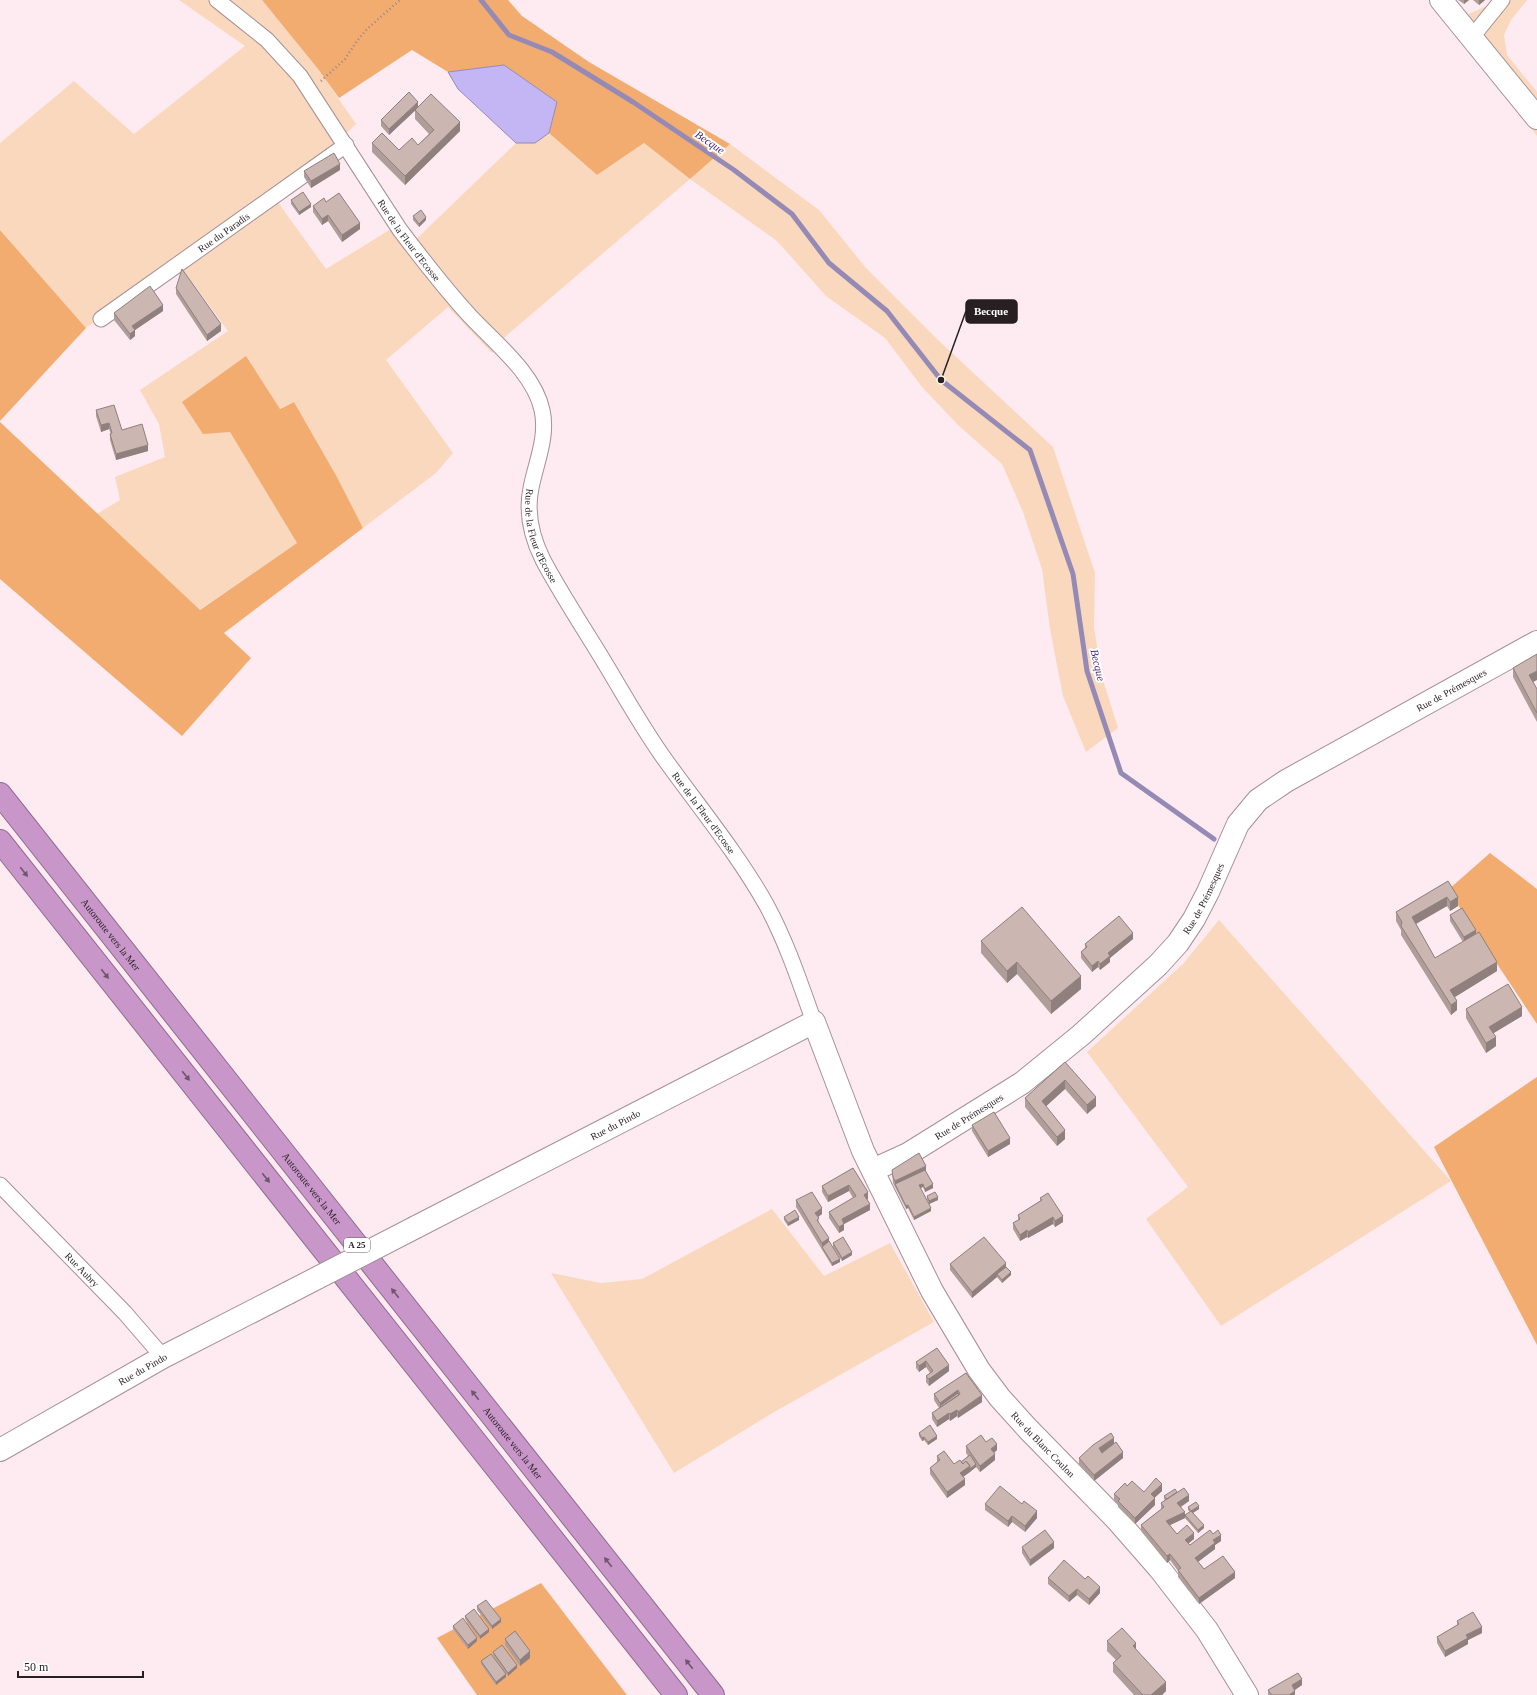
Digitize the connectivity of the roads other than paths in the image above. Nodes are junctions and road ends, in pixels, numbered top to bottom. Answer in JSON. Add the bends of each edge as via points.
{"nodes":[{"id":1,"x":217,"y":0,"type":"edge"},
{"id":2,"x":1441,"y":0,"type":"edge"},
{"id":3,"x":1502,"y":0,"type":"edge"},
{"id":4,"x":1472,"y":37,"type":"junction"},
{"id":5,"x":1537,"y":118,"type":"edge"},
{"id":6,"x":346,"y":144,"type":"junction"},
{"id":7,"x":101,"y":319,"type":"dead end"},
{"id":8,"x":1537,"y":642,"type":"edge"},
{"id":9,"x":0,"y":794,"type":"edge"},
{"id":10,"x":0,"y":841,"type":"edge"},
{"id":11,"x":814,"y":1022,"type":"junction"},
{"id":12,"x":873,"y":1170,"type":"junction"},
{"id":13,"x":0,"y":1184,"type":"edge"},
{"id":14,"x":162,"y":1357,"type":"junction"},
{"id":15,"x":0,"y":1450,"type":"edge"},
{"id":16,"x":676,"y":1695,"type":"edge"},
{"id":17,"x":713,"y":1695,"type":"edge"},
{"id":18,"x":1247,"y":1695,"type":"edge"}],
"edges":[{"from":1,"to":6,"type":"street","name":"Rue de la Fleur d'Ecosse","via":[[278,51],[311,91]]},
{"from":2,"to":4,"type":"street"},
{"from":3,"to":4,"type":"street"},
{"from":4,"to":5,"type":"street"},
{"from":6,"to":7,"type":"street","name":"Rue du Paradis"},
{"from":6,"to":11,"type":"street","name":"Rue de la Fleur d'Ecosse","via":[[415,250],[469,316],[534,387],[544,423],[529,500],[531,525],[537,548],[654,743],[766,904],[783,938]]},
{"from":8,"to":12,"type":"street","name":"Rue de Prémesques","via":[[1258,800],[1236,828],[1194,919],[1178,943],[1158,965],[1081,1035],[1022,1083],[908,1154]]},
{"from":17,"to":9,"type":"highway","name":"Autoroute vers la Mer","number":"A 25","one_way":true},
{"from":10,"to":16,"type":"highway","number":"A 25","one_way":true},
{"from":11,"to":12,"type":"street","name":"Rue du Blanc Coulon","via":[[863,1151]]},
{"from":11,"to":14,"type":"street","name":"Rue du Pindo","bridge":true},
{"from":12,"to":18,"type":"street","name":"Rue du Blanc Coulon","via":[[932,1291],[979,1370],[1018,1418],[1117,1520],[1159,1568],[1207,1630]]},
{"from":13,"to":14,"type":"street","name":"Rue Aubry","via":[[125,1313]]},
{"from":14,"to":15,"type":"street","name":"Rue du Pindo"}]}
